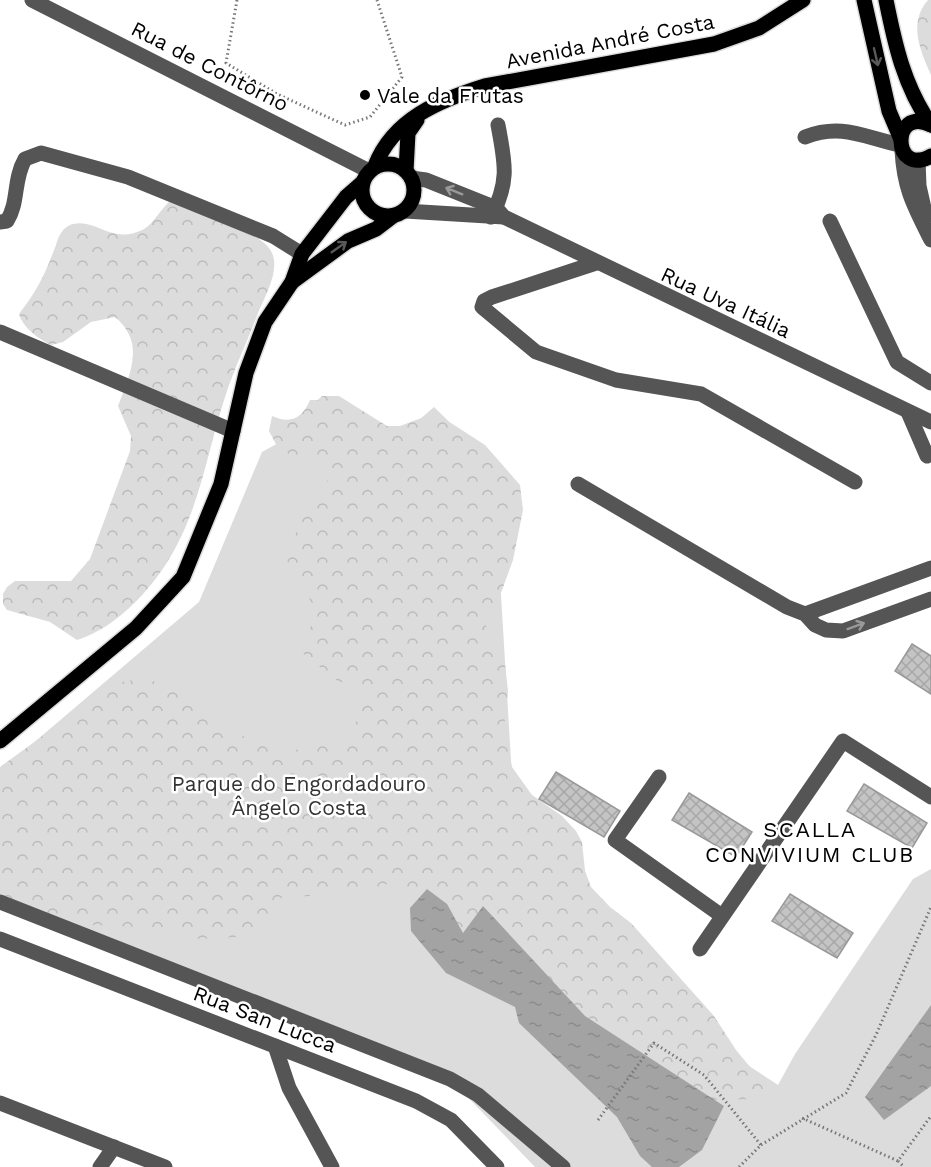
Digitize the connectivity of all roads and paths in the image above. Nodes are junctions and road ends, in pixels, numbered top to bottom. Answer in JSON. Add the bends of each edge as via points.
{"nodes":[{"id":1,"x":32,"y":0,"type":"edge"},
{"id":2,"x":237,"y":0,"type":"edge"},
{"id":3,"x":377,"y":0,"type":"edge"},
{"id":4,"x":803,"y":0,"type":"edge"},
{"id":5,"x":864,"y":0,"type":"edge"},
{"id":6,"x":886,"y":0,"type":"edge"},
{"id":7,"x":421,"y":113,"type":"junction"},
{"id":8,"x":498,"y":125,"type":"dead end"},
{"id":9,"x":931,"y":125,"type":"edge"},
{"id":10,"x":805,"y":137,"type":"dead end"},
{"id":11,"x":901,"y":144,"type":"junction"},
{"id":12,"x":928,"y":157,"type":"edge"},
{"id":13,"x":369,"y":173,"type":"junction"},
{"id":14,"x":409,"y":174,"type":"junction"},
{"id":15,"x":399,"y":213,"type":"junction"},
{"id":16,"x":497,"y":214,"type":"junction"},
{"id":17,"x":830,"y":221,"type":"dead end"},
{"id":18,"x":0,"y":222,"type":"edge"},
{"id":19,"x":928,"y":235,"type":"edge"},
{"id":20,"x":302,"y":254,"type":"junction"},
{"id":21,"x":596,"y":263,"type":"junction"},
{"id":22,"x":292,"y":282,"type":"junction"},
{"id":23,"x":0,"y":332,"type":"edge"},
{"id":24,"x":931,"y":383,"type":"edge"},
{"id":25,"x":908,"y":412,"type":"junction"},
{"id":26,"x":931,"y":422,"type":"edge"},
{"id":27,"x":233,"y":431,"type":"junction"},
{"id":28,"x":930,"y":458,"type":"edge"},
{"id":29,"x":855,"y":482,"type":"dead end"},
{"id":30,"x":578,"y":484,"type":"dead end"},
{"id":31,"x":931,"y":568,"type":"edge"},
{"id":32,"x":931,"y":599,"type":"edge"},
{"id":33,"x":805,"y":614,"type":"junction"},
{"id":34,"x":0,"y":741,"type":"edge"},
{"id":35,"x":659,"y":777,"type":"dead end"},
{"id":36,"x":931,"y":797,"type":"edge"},
{"id":37,"x":0,"y":902,"type":"edge"},
{"id":38,"x":931,"y":907,"type":"edge"},
{"id":39,"x":722,"y":916,"type":"junction"},
{"id":40,"x":0,"y":939,"type":"edge"},
{"id":41,"x":700,"y":949,"type":"dead end"},
{"id":42,"x":275,"y":1046,"type":"junction"},
{"id":43,"x":0,"y":1103,"type":"edge"},
{"id":44,"x":931,"y":1116,"type":"edge"},
{"id":45,"x":802,"y":1118,"type":"junction"},
{"id":46,"x":598,"y":1120,"type":"dead end"},
{"id":47,"x":761,"y":1145,"type":"junction"},
{"id":48,"x":114,"y":1147,"type":"junction"},
{"id":49,"x":898,"y":1161,"type":"junction"},
{"id":50,"x":100,"y":1167,"type":"edge"},
{"id":51,"x":165,"y":1167,"type":"edge"},
{"id":52,"x":332,"y":1167,"type":"edge"},
{"id":53,"x":497,"y":1167,"type":"edge"},
{"id":54,"x":563,"y":1167,"type":"edge"},
{"id":55,"x":739,"y":1167,"type":"edge"},
{"id":56,"x":904,"y":1167,"type":"edge"}],
"edges":[{"from":1,"to":13,"type":"street","name":"Rua de Contôrno"},
{"from":2,"to":3,"type":"path","via":[[226,63],[277,94],[345,125],[370,117],[402,77]]},
{"from":4,"to":7,"type":"main road","name":"Avenida André Costa","via":[[759,28],[714,44],[485,87],[448,98]]},
{"from":5,"to":11,"type":"main road","one_way":true,"via":[[889,111]]},
{"from":6,"to":9,"type":"main road","via":[[899,62],[915,103]]},
{"from":7,"to":13,"type":"main road","name":"Avenida André Costa","via":[[405,123],[380,152]]},
{"from":7,"to":14,"type":"main road","via":[[408,133]]},
{"from":8,"to":16,"type":"street","via":[[506,169]]},
{"from":9,"to":11,"type":"main road","via":[[907,126]]},
{"from":10,"to":11,"type":"street","via":[[841,129]]},
{"from":11,"to":12,"type":"main road","via":[[912,159]]},
{"from":11,"to":19,"type":"street","via":[[903,174],[916,216]]},
{"from":12,"to":19,"type":"street","via":[[919,186]]},
{"from":13,"to":14,"type":"main road","via":[[386,163]]},
{"from":13,"to":15,"type":"main road","via":[[361,196],[368,208],[380,216]]},
{"from":13,"to":20,"type":"main road","name":"Avenida André Costa"},
{"from":14,"to":15,"type":"main road","via":[[414,196]]},
{"from":16,"to":14,"type":"street","name":"Rua Uva Itália","one_way":true},
{"from":15,"to":16,"type":"street","name":"Rua Uva Itália"},
{"from":22,"to":15,"type":"main road","name":"Avenida André Costa","one_way":true,"via":[[348,241]]},
{"from":16,"to":21,"type":"street","name":"Rua Uva Itália"},
{"from":17,"to":24,"type":"street","via":[[897,362]]},
{"from":18,"to":20,"type":"street","via":[[7,221],[13,211],[17,174],[25,159],[41,153],[128,177],[273,236]]},
{"from":20,"to":22,"type":"main road","name":"Avenida André Costa"},
{"from":21,"to":25,"type":"street","name":"Rua Uva Itália"},
{"from":21,"to":29,"type":"street","via":[[492,297],[482,307],[536,352],[616,380],[701,394]]},
{"from":22,"to":27,"type":"main road","name":"Avenida André Costa","via":[[265,322],[246,373]]},
{"from":23,"to":27,"type":"street"},
{"from":25,"to":26,"type":"street","name":"Rua Uva Itália"},
{"from":25,"to":28,"type":"street"},
{"from":27,"to":34,"type":"main road","name":"Avenida André Costa","via":[[221,484],[183,577],[136,628]]},
{"from":30,"to":33,"type":"street"},
{"from":31,"to":33,"type":"street"},
{"from":33,"to":32,"type":"street","one_way":true,"via":[[826,630],[843,631]]},
{"from":35,"to":39,"type":"street","via":[[615,840]]},
{"from":36,"to":39,"type":"street","via":[[843,741]]},
{"from":37,"to":54,"type":"street","via":[[450,1079],[478,1095]]},
{"from":38,"to":45,"type":"path","via":[[876,1035],[846,1093]]},
{"from":39,"to":41,"type":"street"},
{"from":40,"to":42,"type":"street","name":"Rua San Lucca"},
{"from":42,"to":52,"type":"street","via":[[290,1088]]},
{"from":42,"to":53,"type":"street","name":"Rua San Lucca","via":[[417,1101],[452,1120]]},
{"from":43,"to":48,"type":"street"},
{"from":44,"to":49,"type":"path"},
{"from":45,"to":47,"type":"path"},
{"from":45,"to":49,"type":"path"},
{"from":46,"to":47,"type":"path","via":[[654,1043],[704,1075]]},
{"from":47,"to":55,"type":"path"},
{"from":48,"to":50,"type":"street"},
{"from":48,"to":51,"type":"street"},
{"from":49,"to":56,"type":"path"}]}
